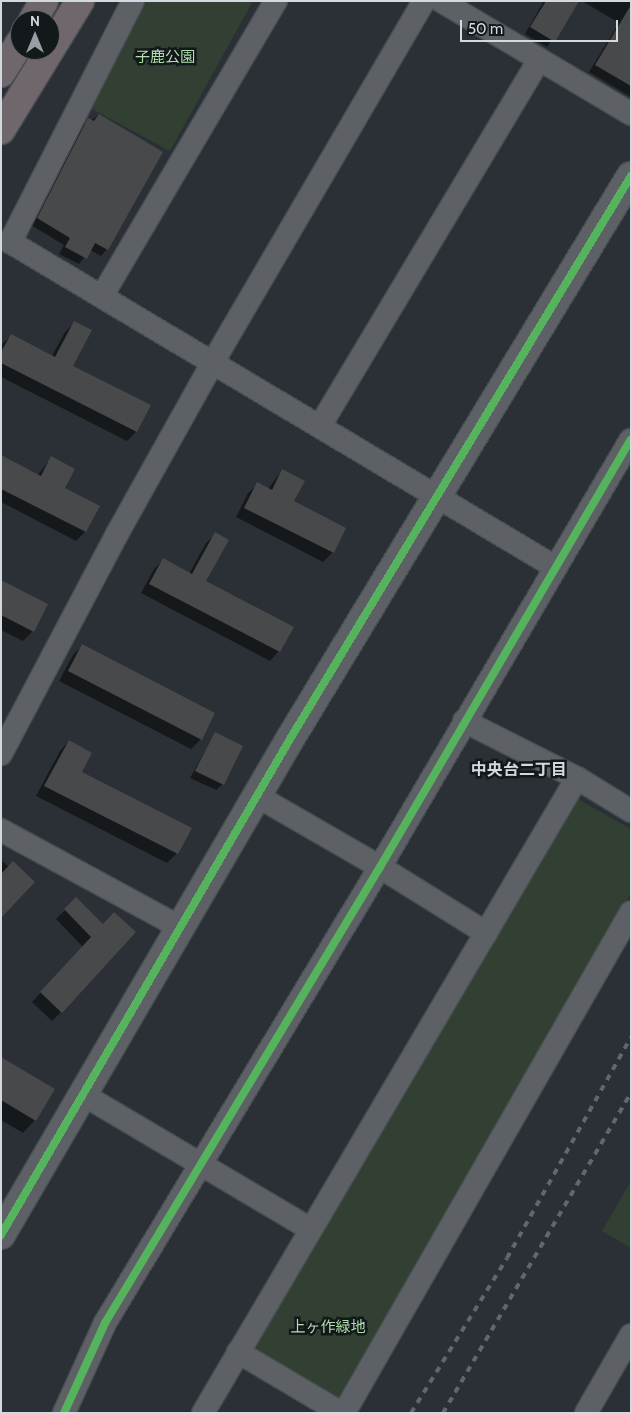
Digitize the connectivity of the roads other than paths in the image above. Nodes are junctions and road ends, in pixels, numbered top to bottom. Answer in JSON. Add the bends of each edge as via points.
{"nodes":[{"id":1,"x":80,"y":1,"type":"edge"},
{"id":2,"x":133,"y":1,"type":"edge"},
{"id":3,"x":276,"y":1,"type":"edge"},
{"id":4,"x":424,"y":1,"type":"edge"},
{"id":5,"x":441,"y":1,"type":"edge"},
{"id":6,"x":10,"y":58,"type":"edge"},
{"id":7,"x":539,"y":60,"type":"junction"},
{"id":8,"x":1,"y":73,"type":"edge"},
{"id":9,"x":631,"y":114,"type":"edge"},
{"id":10,"x":1,"y":130,"type":"edge"},
{"id":11,"x":631,"y":176,"type":"edge"},
{"id":12,"x":102,"y":296,"type":"junction"},
{"id":13,"x":212,"y":362,"type":"junction"},
{"id":14,"x":320,"y":426,"type":"junction"},
{"id":15,"x":631,"y":440,"type":"edge"},
{"id":16,"x":439,"y":495,"type":"junction"},
{"id":17,"x":555,"y":567,"type":"junction"},
{"id":18,"x":464,"y":721,"type":"junction"},
{"id":19,"x":1,"y":754,"type":"edge"},
{"id":20,"x":577,"y":778,"type":"junction"},
{"id":21,"x":256,"y":796,"type":"junction"},
{"id":22,"x":631,"y":811,"type":"edge"},
{"id":23,"x":1,"y":830,"type":"edge"},
{"id":24,"x":380,"y":867,"type":"junction"},
{"id":25,"x":631,"y":912,"type":"edge"},
{"id":26,"x":180,"y":927,"type":"junction"},
{"id":27,"x":486,"y":933,"type":"junction"},
{"id":28,"x":82,"y":1094,"type":"junction"},
{"id":29,"x":201,"y":1165,"type":"junction"},
{"id":30,"x":309,"y":1228,"type":"junction"},
{"id":31,"x":1,"y":1235,"type":"edge"},
{"id":32,"x":631,"y":1334,"type":"edge"},
{"id":33,"x":238,"y":1352,"type":"junction"},
{"id":34,"x":64,"y":1413,"type":"edge"},
{"id":35,"x":203,"y":1413,"type":"edge"},
{"id":36,"x":342,"y":1413,"type":"edge"},
{"id":37,"x":586,"y":1413,"type":"edge"}],
"edges":[{"from":1,"to":10,"type":"highway"},
{"from":2,"to":12,"type":"street","via":[[10,242]]},
{"from":3,"to":12,"type":"street"},
{"from":4,"to":13,"type":"street"},
{"from":5,"to":7,"type":"street"},
{"from":6,"to":8,"type":"highway"},
{"from":7,"to":9,"type":"street"},
{"from":7,"to":14,"type":"street"},
{"from":11,"to":16,"type":"street"},
{"from":12,"to":13,"type":"street"},
{"from":13,"to":14,"type":"street"},
{"from":13,"to":19,"type":"street"},
{"from":14,"to":16,"type":"street"},
{"from":15,"to":17,"type":"street"},
{"from":16,"to":17,"type":"street"},
{"from":16,"to":21,"type":"street"},
{"from":17,"to":18,"type":"street"},
{"from":18,"to":20,"type":"street"},
{"from":18,"to":24,"type":"street"},
{"from":20,"to":22,"type":"street"},
{"from":20,"to":27,"type":"street"},
{"from":21,"to":24,"type":"street"},
{"from":21,"to":26,"type":"street"},
{"from":23,"to":26,"type":"street"},
{"from":24,"to":27,"type":"street"},
{"from":24,"to":29,"type":"street"},
{"from":25,"to":36,"type":"street"},
{"from":26,"to":28,"type":"street"},
{"from":27,"to":30,"type":"street"},
{"from":28,"to":29,"type":"street"},
{"from":28,"to":31,"type":"street"},
{"from":29,"to":30,"type":"street"},
{"from":29,"to":34,"type":"street","via":[[105,1324]]},
{"from":30,"to":33,"type":"street"},
{"from":32,"to":37,"type":"street"},
{"from":33,"to":35,"type":"street"},
{"from":33,"to":36,"type":"street"}]}
